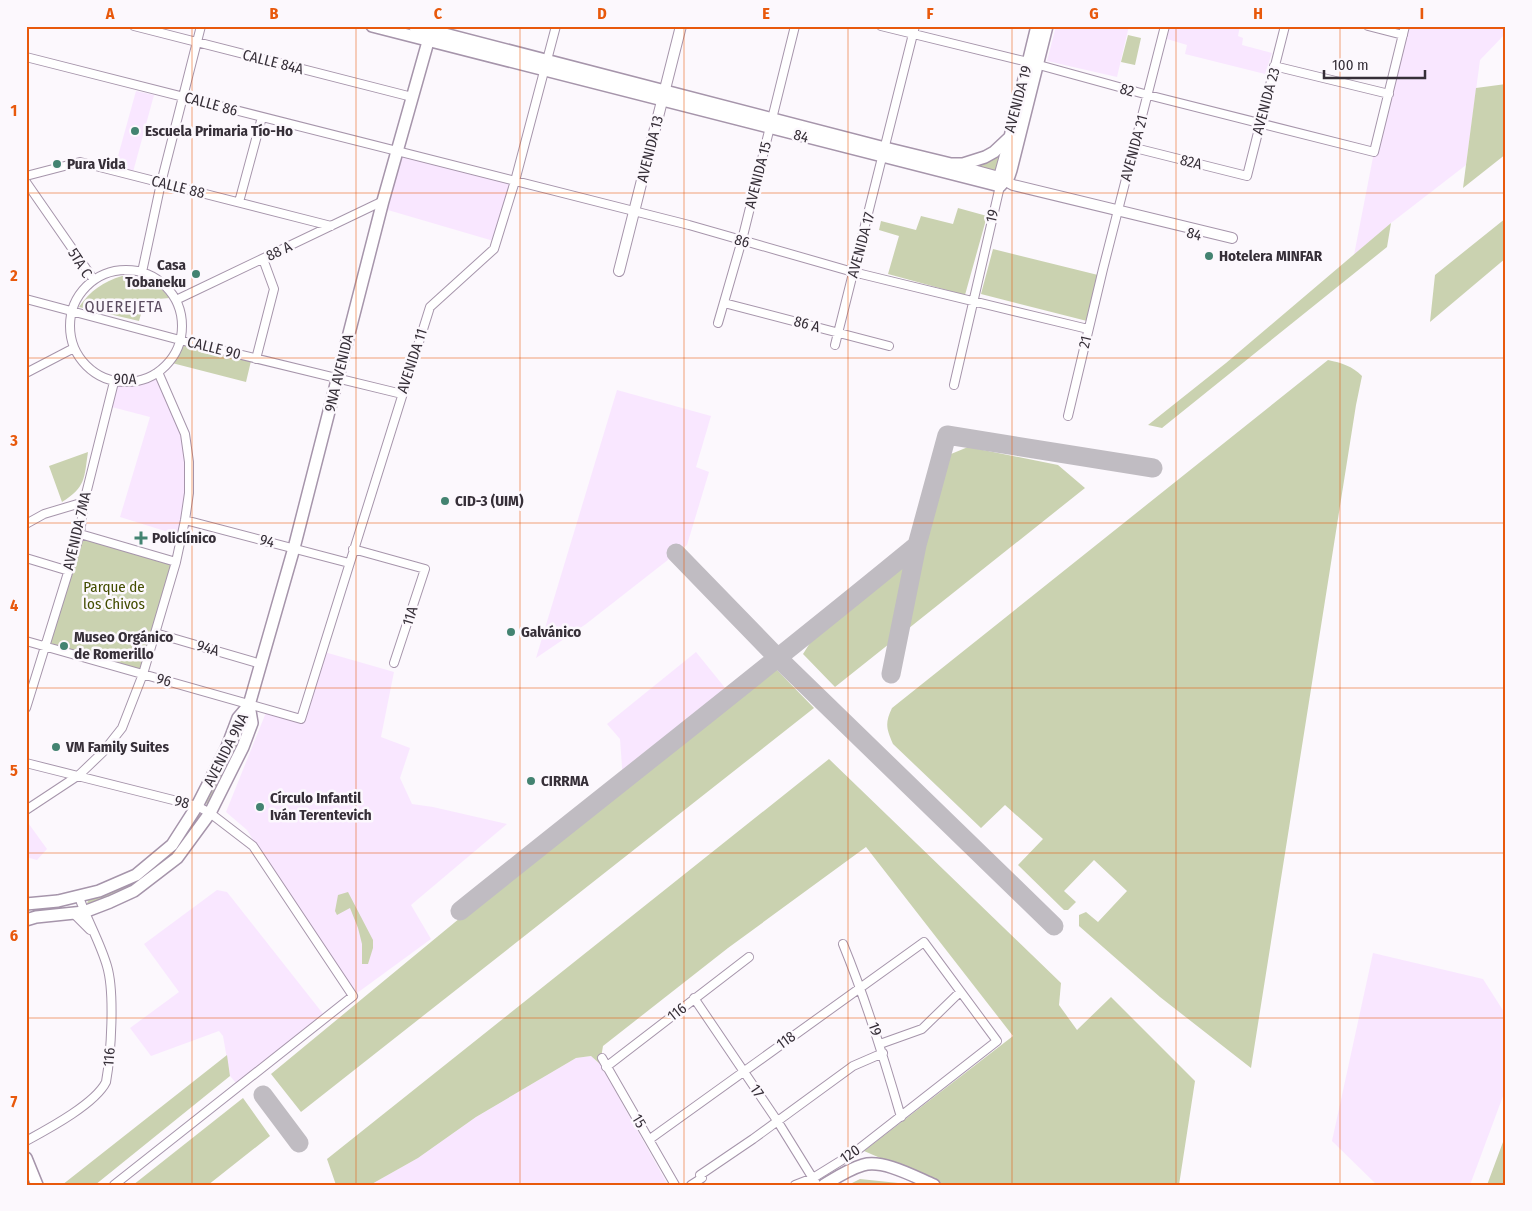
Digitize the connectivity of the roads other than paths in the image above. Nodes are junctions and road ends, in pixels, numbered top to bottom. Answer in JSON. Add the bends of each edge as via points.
{"nodes":[{"id":1,"x":134,"y":26,"type":"edge"},
{"id":2,"x":201,"y":26,"type":"edge"},
{"id":3,"x":372,"y":26,"type":"edge"},
{"id":4,"x":414,"y":26,"type":"edge"},
{"id":5,"x":556,"y":26,"type":"edge"},
{"id":6,"x":681,"y":26,"type":"edge"},
{"id":7,"x":795,"y":26,"type":"edge"},
{"id":8,"x":881,"y":26,"type":"edge"},
{"id":9,"x":915,"y":26,"type":"edge"},
{"id":10,"x":1037,"y":26,"type":"edge"},
{"id":11,"x":1047,"y":26,"type":"edge"},
{"id":12,"x":1165,"y":26,"type":"edge"},
{"id":13,"x":1285,"y":26,"type":"edge"},
{"id":14,"x":1368,"y":26,"type":"edge"},
{"id":15,"x":1405,"y":26,"type":"edge"},
{"id":16,"x":430,"y":32,"type":"edge"},
{"id":17,"x":913,"y":35,"type":"junction"},
{"id":18,"x":1403,"y":35,"type":"junction"},
{"id":19,"x":197,"y":43,"type":"junction"},
{"id":20,"x":26,"y":57,"type":"edge"},
{"id":21,"x":1032,"y":64,"type":"junction"},
{"id":22,"x":546,"y":65,"type":"junction"},
{"id":23,"x":1274,"y":66,"type":"junction"},
{"id":24,"x":1389,"y":94,"type":"junction"},
{"id":25,"x":664,"y":95,"type":"junction"},
{"id":26,"x":1148,"y":95,"type":"junction"},
{"id":27,"x":183,"y":96,"type":"junction"},
{"id":28,"x":412,"y":97,"type":"junction"},
{"id":29,"x":262,"y":117,"type":"junction"},
{"id":30,"x":1260,"y":122,"type":"junction"},
{"id":31,"x":770,"y":123,"type":"junction"},
{"id":32,"x":1010,"y":136,"type":"junction"},
{"id":33,"x":1135,"y":148,"type":"junction"},
{"id":34,"x":397,"y":151,"type":"junction"},
{"id":35,"x":884,"y":152,"type":"junction"},
{"id":36,"x":951,"y":164,"type":"junction"},
{"id":37,"x":26,"y":176,"type":"edge"},
{"id":38,"x":1247,"y":176,"type":"joint"},
{"id":39,"x":515,"y":181,"type":"junction"},
{"id":40,"x":1001,"y":181,"type":"junction"},
{"id":41,"x":26,"y":182,"type":"edge"},
{"id":42,"x":161,"y":183,"type":"junction"},
{"id":43,"x":383,"y":201,"type":"junction"},
{"id":44,"x":240,"y":202,"type":"junction"},
{"id":45,"x":635,"y":212,"type":"junction"},
{"id":46,"x":1117,"y":212,"type":"junction"},
{"id":47,"x":331,"y":226,"type":"junction"},
{"id":48,"x":742,"y":240,"type":"junction"},
{"id":49,"x":1231,"y":241,"type":"dead end"},
{"id":50,"x":263,"y":259,"type":"junction"},
{"id":51,"x":1103,"y":269,"type":"joint"},
{"id":52,"x":619,"y":271,"type":"dead end"},
{"id":53,"x":142,"y":272,"type":"junction"},
{"id":54,"x":853,"y":272,"type":"junction"},
{"id":55,"x":94,"y":280,"type":"junction"},
{"id":56,"x":26,"y":300,"type":"edge"},
{"id":57,"x":176,"y":300,"type":"junction"},
{"id":58,"x":972,"y":302,"type":"junction"},
{"id":59,"x":724,"y":303,"type":"junction"},
{"id":60,"x":71,"y":312,"type":"junction"},
{"id":61,"x":718,"y":323,"type":"dead end"},
{"id":62,"x":1088,"y":329,"type":"junction"},
{"id":63,"x":838,"y":332,"type":"junction"},
{"id":64,"x":180,"y":340,"type":"junction"},
{"id":65,"x":834,"y":345,"type":"dead end"},
{"id":66,"x":889,"y":346,"type":"dead end"},
{"id":67,"x":74,"y":348,"type":"junction"},
{"id":68,"x":256,"y":359,"type":"junction"},
{"id":69,"x":158,"y":372,"type":"junction"},
{"id":70,"x":26,"y":373,"type":"edge"},
{"id":71,"x":337,"y":379,"type":"junction"},
{"id":72,"x":114,"y":382,"type":"junction"},
{"id":73,"x":954,"y":386,"type":"dead end"},
{"id":74,"x":402,"y":394,"type":"junction"},
{"id":75,"x":1068,"y":416,"type":"dead end"},
{"id":76,"x":84,"y":502,"type":"junction"},
{"id":77,"x":186,"y":520,"type":"junction"},
{"id":78,"x":26,"y":524,"type":"edge"},
{"id":79,"x":80,"y":534,"type":"junction"},
{"id":80,"x":294,"y":548,"type":"junction"},
{"id":81,"x":353,"y":549,"type":"junction"},
{"id":82,"x":26,"y":558,"type":"edge"},
{"id":83,"x":176,"y":562,"type":"junction"},
{"id":84,"x":349,"y":562,"type":"junction"},
{"id":85,"x":69,"y":571,"type":"junction"},
{"id":86,"x":155,"y":633,"type":"junction"},
{"id":87,"x":26,"y":641,"type":"edge"},
{"id":88,"x":46,"y":647,"type":"junction"},
{"id":89,"x":394,"y":663,"type":"dead end"},
{"id":90,"x":261,"y":664,"type":"junction"},
{"id":91,"x":143,"y":674,"type":"junction"},
{"id":92,"x":249,"y":705,"type":"junction"},
{"id":93,"x":26,"y":708,"type":"edge"},
{"id":94,"x":301,"y":719,"type":"joint"},
{"id":95,"x":26,"y":763,"type":"edge"},
{"id":96,"x":79,"y":775,"type":"junction"},
{"id":97,"x":197,"y":806,"type":"junction"},
{"id":98,"x":26,"y":810,"type":"edge"},
{"id":99,"x":210,"y":813,"type":"junction"},
{"id":100,"x":79,"y":897,"type":"junction"},
{"id":101,"x":28,"y":902,"type":"edge"},
{"id":102,"x":79,"y":913,"type":"junction"},
{"id":103,"x":26,"y":920,"type":"edge"},
{"id":104,"x":843,"y":944,"type":"dead end"},
{"id":105,"x":749,"y":957,"type":"dead end"},
{"id":106,"x":861,"y":987,"type":"junction"},
{"id":107,"x":960,"y":992,"type":"junction"},
{"id":108,"x":694,"y":998,"type":"junction"},
{"id":109,"x":880,"y":1044,"type":"junction"},
{"id":110,"x":883,"y":1053,"type":"junction"},
{"id":111,"x":602,"y":1058,"type":"dead end"},
{"id":112,"x":606,"y":1067,"type":"junction"},
{"id":113,"x":743,"y":1071,"type":"junction"},
{"id":114,"x":901,"y":1117,"type":"junction"},
{"id":115,"x":778,"y":1122,"type":"junction"},
{"id":116,"x":650,"y":1139,"type":"junction"},
{"id":117,"x":26,"y":1141,"type":"edge"},
{"id":118,"x":26,"y":1158,"type":"edge"},
{"id":119,"x":815,"y":1181,"type":"edge"},
{"id":120,"x":38,"y":1185,"type":"edge"},
{"id":121,"x":114,"y":1185,"type":"edge"},
{"id":122,"x":675,"y":1185,"type":"edge"},
{"id":123,"x":691,"y":1185,"type":"edge"},
{"id":124,"x":796,"y":1185,"type":"edge"},
{"id":125,"x":824,"y":1185,"type":"edge"},
{"id":126,"x":934,"y":1185,"type":"edge"}],
"edges":[{"from":1,"to":19,"type":"street","name":"CALLE 84A"},
{"from":2,"to":19,"type":"street"},
{"from":3,"to":16,"type":"main road","name":"84"},
{"from":4,"to":16,"type":"main road","name":"84"},
{"from":5,"to":22,"type":"street","name":"AVENIDA 11"},
{"from":6,"to":25,"type":"street","name":"AVENIDA 13"},
{"from":7,"to":31,"type":"street","name":"AVENIDA 15"},
{"from":8,"to":17,"type":"street","name":"82"},
{"from":9,"to":17,"type":"street","name":"AVENIDA 17"},
{"from":10,"to":21,"type":"main road","name":"AVENIDA 19"},
{"from":11,"to":21,"type":"main road","name":"AVENIDA 19"},
{"from":12,"to":26,"type":"street","name":"AVENIDA 21"},
{"from":13,"to":23,"type":"street","name":"AVENIDA 23"},
{"from":14,"to":18,"type":"street"},
{"from":15,"to":18,"type":"street"},
{"from":16,"to":22,"type":"main road","name":"84"},
{"from":16,"to":28,"type":"main road","name":"9NA AVENIDA"},
{"from":17,"to":21,"type":"street","name":"82"},
{"from":17,"to":35,"type":"street","name":"AVENIDA 17"},
{"from":18,"to":24,"type":"street"},
{"from":19,"to":27,"type":"street"},
{"from":19,"to":28,"type":"street","name":"CALLE 84A"},
{"from":20,"to":27,"type":"street","name":"CALLE 86"},
{"from":21,"to":26,"type":"street","name":"82"},
{"from":21,"to":32,"type":"main road","name":"AVENIDA 19"},
{"from":21,"to":40,"type":"main road","name":"AVENIDA 19","via":[[1011,170]]},
{"from":22,"to":25,"type":"main road","name":"84"},
{"from":22,"to":39,"type":"street","name":"AVENIDA 11"},
{"from":23,"to":24,"type":"street"},
{"from":23,"to":30,"type":"street","name":"AVENIDA 23"},
{"from":24,"to":30,"type":"street","name":"82","via":[[1374,152]]},
{"from":25,"to":31,"type":"main road","name":"84"},
{"from":25,"to":45,"type":"street","name":"AVENIDA 13"},
{"from":26,"to":30,"type":"street","name":"82"},
{"from":26,"to":33,"type":"street","name":"AVENIDA 21"},
{"from":27,"to":29,"type":"street","name":"CALLE 86"},
{"from":27,"to":42,"type":"street"},
{"from":28,"to":34,"type":"main road","name":"9NA AVENIDA"},
{"from":29,"to":34,"type":"street","name":"CALLE 86"},
{"from":29,"to":44,"type":"street"},
{"from":30,"to":38,"type":"street","name":"AVENIDA 23"},
{"from":31,"to":35,"type":"main road","name":"84"},
{"from":31,"to":48,"type":"street","name":"AVENIDA 15"},
{"from":32,"to":36,"type":"main road","name":"AVENIDA 19","via":[[985,157]]},
{"from":32,"to":40,"type":"street"},
{"from":33,"to":38,"type":"street","name":"82A"},
{"from":33,"to":46,"type":"street","name":"AVENIDA 21"},
{"from":34,"to":39,"type":"street","name":"86"},
{"from":34,"to":43,"type":"main road","name":"9NA AVENIDA"},
{"from":35,"to":36,"type":"main road","name":"84"},
{"from":35,"to":40,"type":"main road","name":"84"},
{"from":35,"to":54,"type":"street","name":"AVENIDA 17"},
{"from":36,"to":40,"type":"street"},
{"from":37,"to":42,"type":"street","name":"CALLE 88","via":[[80,162]]},
{"from":39,"to":45,"type":"street","name":"86"},
{"from":39,"to":74,"type":"street","name":"AVENIDA 11","via":[[494,249],[430,307]]},
{"from":40,"to":46,"type":"street","name":"84"},
{"from":40,"to":58,"type":"street","name":"19"},
{"from":41,"to":55,"type":"street","name":"5TA C"},
{"from":42,"to":44,"type":"street","name":"CALLE 88"},
{"from":42,"to":53,"type":"street"},
{"from":43,"to":47,"type":"street","name":"88 A"},
{"from":43,"to":71,"type":"main road","name":"9NA AVENIDA"},
{"from":44,"to":47,"type":"street","name":"CALLE 88"},
{"from":45,"to":48,"type":"street","name":"86"},
{"from":45,"to":52,"type":"street","name":"AVENIDA 13"},
{"from":46,"to":49,"type":"street","name":"84"},
{"from":46,"to":51,"type":"street","name":"AVENIDA 21"},
{"from":47,"to":50,"type":"street","name":"88 A"},
{"from":48,"to":54,"type":"street","name":"86"},
{"from":48,"to":59,"type":"street","name":"AVENIDA 15"},
{"from":50,"to":57,"type":"street","name":"88 A"},
{"from":50,"to":68,"type":"street","via":[[274,289]]},
{"from":51,"to":62,"type":"street","name":"21"},
{"from":53,"to":55,"type":"street","via":[[117,271]]},
{"from":53,"to":57,"type":"street","via":[[156,278]]},
{"from":54,"to":58,"type":"street","name":"86"},
{"from":54,"to":63,"type":"street","name":"AVENIDA 17"},
{"from":55,"to":60,"type":"street","name":"5TA C","via":[[80,294]]},
{"from":56,"to":60,"type":"street","name":"CALLE 90"},
{"from":57,"to":64,"type":"street","via":[[181,313]]},
{"from":58,"to":62,"type":"street","name":"86"},
{"from":58,"to":73,"type":"street"},
{"from":59,"to":61,"type":"street","name":"AVENIDA 15"},
{"from":59,"to":63,"type":"street","name":"86 A"},
{"from":60,"to":64,"type":"street","name":"CALLE 90"},
{"from":60,"to":67,"type":"street","name":"5TA C","via":[[69,330]]},
{"from":62,"to":75,"type":"street","name":"21"},
{"from":63,"to":65,"type":"street"},
{"from":63,"to":66,"type":"street","name":"86 A"},
{"from":64,"to":68,"type":"street","name":"CALLE 90"},
{"from":64,"to":69,"type":"street","via":[[176,352]]},
{"from":67,"to":70,"type":"street"},
{"from":67,"to":72,"type":"street","name":"90A","via":[[83,364]]},
{"from":68,"to":71,"type":"street","name":"CALLE 90"},
{"from":69,"to":72,"type":"street","name":"90A","via":[[137,381]]},
{"from":69,"to":77,"type":"street","via":[[185,434],[189,462]]},
{"from":71,"to":74,"type":"street","name":"CALLE 90"},
{"from":71,"to":80,"type":"main road","name":"9NA AVENIDA"},
{"from":72,"to":76,"type":"street","name":"AVENIDA 7MA"},
{"from":74,"to":81,"type":"street","name":"AVENIDA 11"},
{"from":76,"to":78,"type":"street","via":[[44,514]]},
{"from":76,"to":79,"type":"street","name":"AVENIDA 7MA"},
{"from":77,"to":80,"type":"street","name":"94"},
{"from":77,"to":83,"type":"street"},
{"from":79,"to":83,"type":"street"},
{"from":79,"to":85,"type":"street","name":"AVENIDA 7MA"},
{"from":80,"to":84,"type":"street","name":"94"},
{"from":80,"to":90,"type":"main road","name":"9NA AVENIDA"},
{"from":81,"to":84,"type":"street","name":"AVENIDA 11"},
{"from":81,"to":89,"type":"street","name":"11A","via":[[425,569]]},
{"from":82,"to":85,"type":"street"},
{"from":83,"to":86,"type":"street"},
{"from":84,"to":94,"type":"street","name":"AVENIDA 11"},
{"from":85,"to":88,"type":"street","name":"AVENIDA 7MA"},
{"from":86,"to":90,"type":"street","name":"94A"},
{"from":86,"to":91,"type":"street"},
{"from":87,"to":88,"type":"street","name":"96"},
{"from":88,"to":91,"type":"street","name":"96"},
{"from":88,"to":93,"type":"street","name":"AVENIDA 7MA"},
{"from":90,"to":92,"type":"main road","name":"9NA AVENIDA"},
{"from":91,"to":92,"type":"street","name":"96"},
{"from":91,"to":96,"type":"street","via":[[122,728],[104,752]]},
{"from":92,"to":94,"type":"street","name":"96"},
{"from":92,"to":97,"type":"main road","name":"AVENIDA 9NA","via":[[238,718]]},
{"from":92,"to":99,"type":"main road","name":"AVENIDA 9NA","via":[[251,725]]},
{"from":95,"to":96,"type":"street","name":"98"},
{"from":96,"to":97,"type":"street","name":"98"},
{"from":96,"to":98,"type":"street"},
{"from":97,"to":99,"type":"street","name":"98"},
{"from":97,"to":100,"type":"main road","name":"AVENIDA 9NA","via":[[172,845],[152,863],[136,875]]},
{"from":99,"to":102,"type":"main road","name":"AVENIDA 9NA","via":[[177,858],[134,892]]},
{"from":99,"to":121,"type":"street","name":"98","via":[[253,846],[353,996]]},
{"from":100,"to":101,"type":"main road","name":"AVENIDA 9NA"},
{"from":100,"to":102,"type":"street","name":"116"},
{"from":102,"to":103,"type":"main road","name":"AVENIDA 9NA"},
{"from":102,"to":117,"type":"street","name":"116","via":[[93,933],[110,981],[111,1023],[106,1082],[103,1089],[76,1110]]},
{"from":104,"to":106,"type":"street","name":"19"},
{"from":105,"to":108,"type":"street","name":"116"},
{"from":106,"to":107,"type":"street","name":"118","via":[[924,942]]},
{"from":106,"to":109,"type":"street","name":"19"},
{"from":106,"to":113,"type":"street","name":"118"},
{"from":107,"to":109,"type":"street","via":[[922,1029]]},
{"from":107,"to":114,"type":"street","name":"120","via":[[997,1041]]},
{"from":108,"to":112,"type":"street","name":"116"},
{"from":108,"to":113,"type":"street","name":"17"},
{"from":109,"to":110,"type":"street","name":"19"},
{"from":110,"to":114,"type":"street","name":"19"},
{"from":110,"to":115,"type":"street","via":[[852,1066]]},
{"from":111,"to":112,"type":"street","name":"15"},
{"from":112,"to":116,"type":"street","name":"15"},
{"from":113,"to":115,"type":"street","name":"17"},
{"from":113,"to":116,"type":"street","name":"118"},
{"from":114,"to":119,"type":"street","name":"120"},
{"from":115,"to":119,"type":"street","name":"17"},
{"from":115,"to":123,"type":"street","via":[[700,1175],[702,1178]]},
{"from":116,"to":122,"type":"street","name":"15"},
{"from":118,"to":120,"type":"main road"},
{"from":119,"to":124,"type":"street","name":"120"},
{"from":125,"to":126,"type":"main road","name":"120","via":[[865,1164],[880,1164]]}]}
